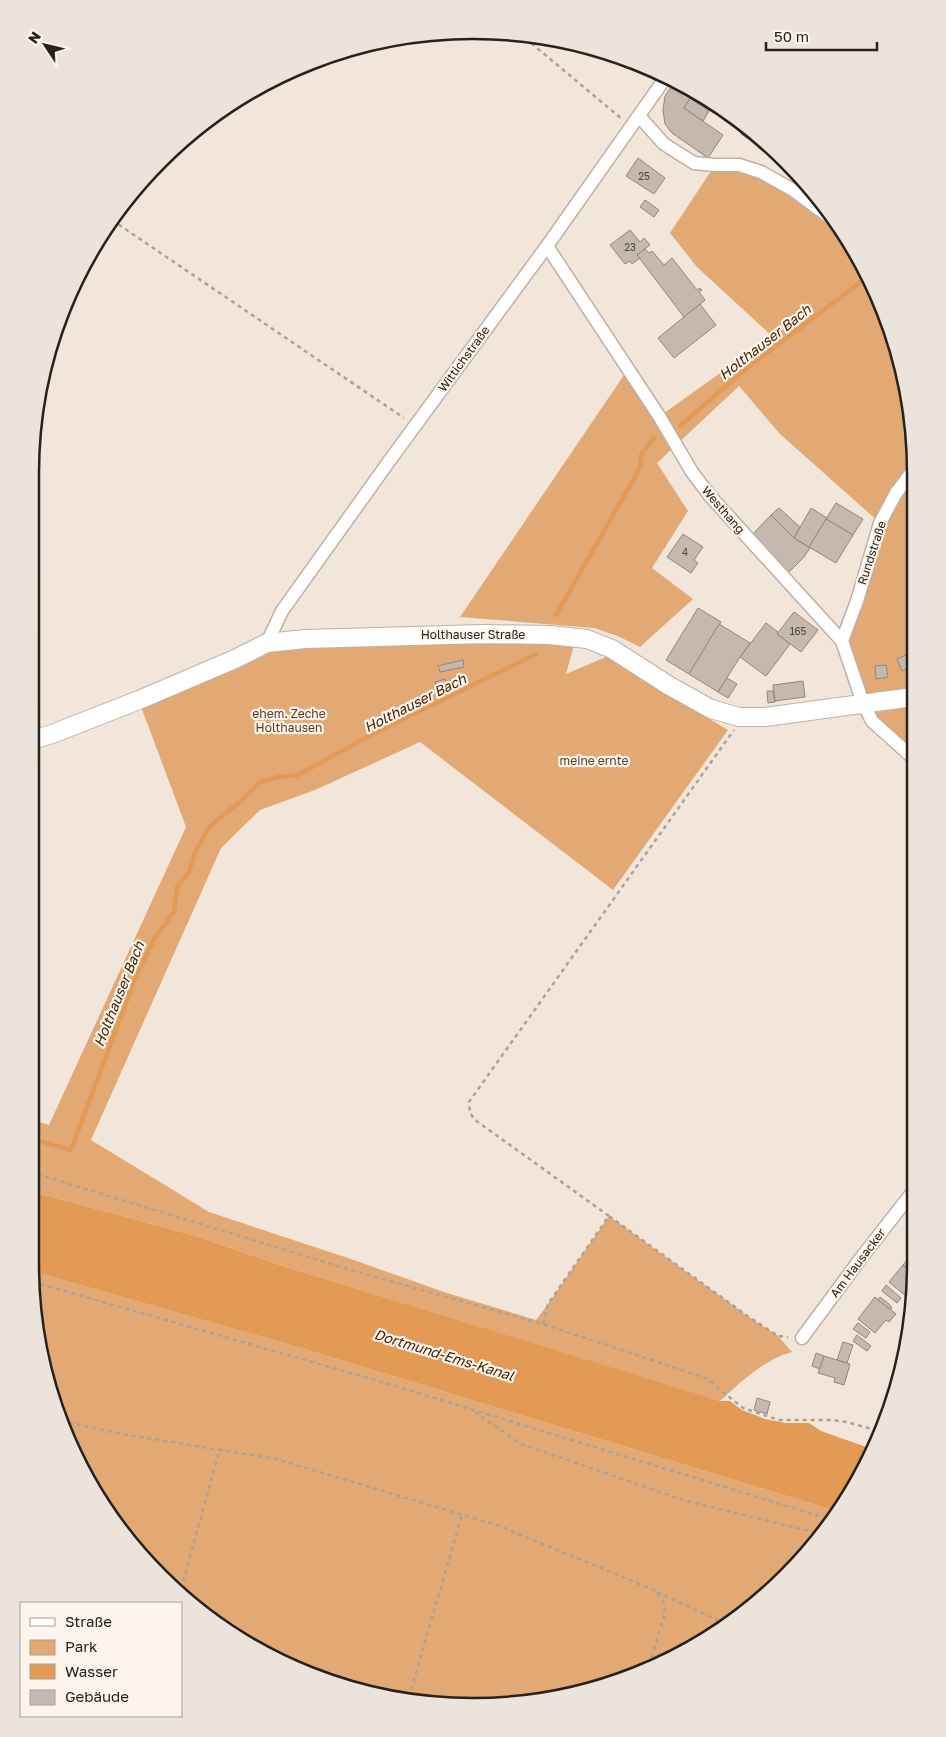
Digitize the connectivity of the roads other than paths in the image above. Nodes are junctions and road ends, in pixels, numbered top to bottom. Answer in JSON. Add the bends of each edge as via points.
{"nodes":[{"id":1,"x":662,"y":82,"type":"edge"},
{"id":2,"x":635,"y":122,"type":"junction"},
{"id":3,"x":817,"y":208,"type":"edge"},
{"id":4,"x":547,"y":246,"type":"junction"},
{"id":5,"x":907,"y":479,"type":"edge"},
{"id":6,"x":842,"y":641,"type":"junction"},
{"id":7,"x":267,"y":643,"type":"junction"},
{"id":8,"x":907,"y":698,"type":"edge"},
{"id":9,"x":863,"y":703,"type":"junction"},
{"id":10,"x":39,"y":738,"type":"edge"},
{"id":11,"x":907,"y":753,"type":"edge"},
{"id":12,"x":907,"y":1199,"type":"edge"},
{"id":13,"x":802,"y":1338,"type":"road end"}],
"edges":[{"from":1,"to":2,"type":"street","name":"Wittichstraße"},
{"from":2,"to":3,"type":"street","via":[[694,163],[739,165],[761,172]]},
{"from":2,"to":4,"type":"street","name":"Wittichstraße"},
{"from":4,"to":6,"type":"street","name":"Westhang","via":[[660,416],[692,472]]},
{"from":4,"to":7,"type":"street","name":"Wittichstraße","via":[[282,611]]},
{"from":5,"to":6,"type":"street","name":"Rundstraße","via":[[880,523]]},
{"from":6,"to":9,"type":"street","name":"Westhang"},
{"from":7,"to":9,"type":"street","name":"Holthauser Straße","via":[[305,638],[549,635],[587,640],[612,649],[711,709],[739,717],[765,717]]},
{"from":7,"to":10,"type":"street","name":"Holthauser Straße","via":[[131,703]]},
{"from":8,"to":9,"type":"street","name":"Holthauser Straße"},
{"from":9,"to":11,"type":"street","name":"Westhang","via":[[872,721]]},
{"from":12,"to":13,"type":"street","name":"Am Hausacker"}]}
